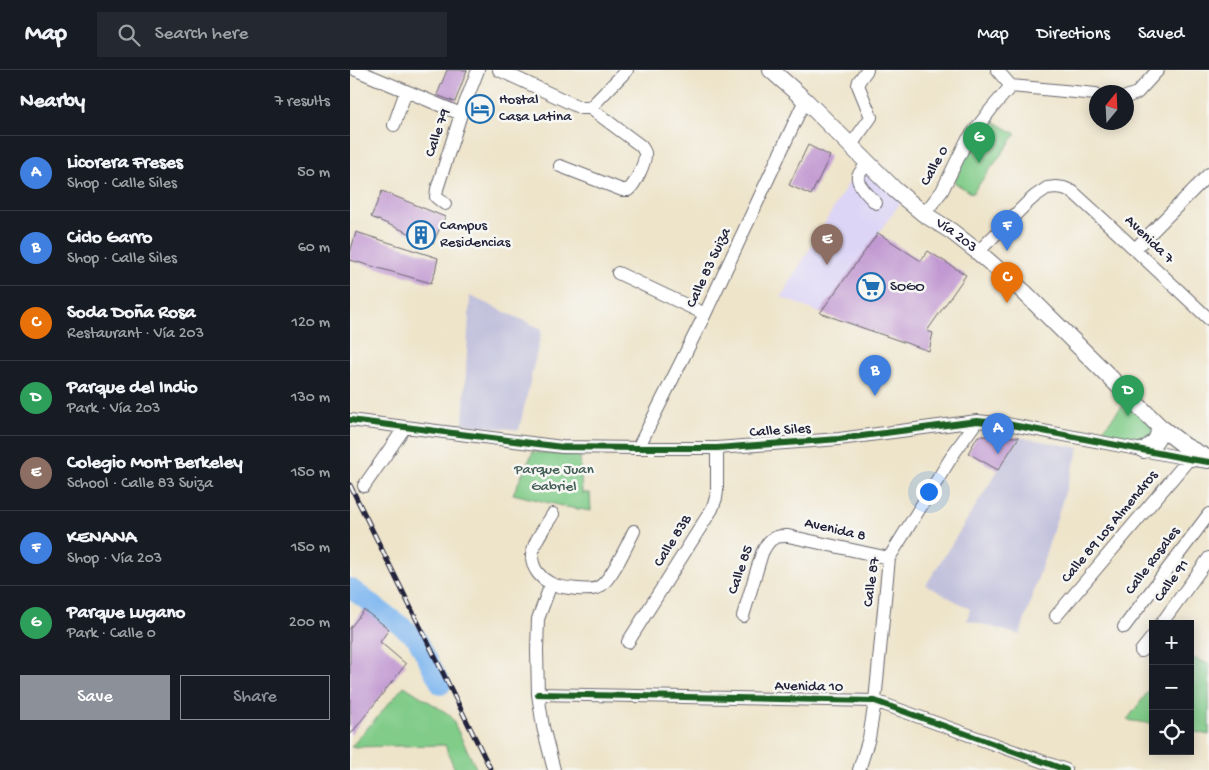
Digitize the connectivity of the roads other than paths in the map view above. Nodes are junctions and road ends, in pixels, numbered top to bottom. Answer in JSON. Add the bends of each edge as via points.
{"nodes":[{"id":1,"x":356,"y":70,"type":"edge"},
{"id":2,"x":478,"y":70,"type":"edge"},
{"id":3,"x":499,"y":70,"type":"edge"},
{"id":4,"x":627,"y":70,"type":"edge"},
{"id":5,"x":772,"y":70,"type":"edge"},
{"id":6,"x":867,"y":70,"type":"edge"},
{"id":7,"x":997,"y":70,"type":"edge"},
{"id":8,"x":1158,"y":70,"type":"edge"},
{"id":9,"x":1012,"y":86,"type":"junction"},
{"id":10,"x":406,"y":91,"type":"junction"},
{"id":11,"x":1089,"y":93,"type":"edge"},
{"id":12,"x":1134,"y":93,"type":"edge"},
{"id":13,"x":805,"y":100,"type":"junction"},
{"id":14,"x":594,"y":105,"type":"junction"},
{"id":15,"x":461,"y":114,"type":"junction"},
{"id":16,"x":394,"y":125,"type":"dead end"},
{"id":17,"x":851,"y":145,"type":"junction"},
{"id":18,"x":867,"y":163,"type":"junction"},
{"id":19,"x":560,"y":166,"type":"dead end"},
{"id":20,"x":1209,"y":175,"type":"edge"},
{"id":21,"x":876,"y":203,"type":"dead end"},
{"id":22,"x":445,"y":204,"type":"dead end"},
{"id":23,"x":924,"y":214,"type":"junction"},
{"id":24,"x":1135,"y":250,"type":"junction"},
{"id":25,"x":978,"y":252,"type":"junction"},
{"id":26,"x":618,"y":273,"type":"dead end"},
{"id":27,"x":705,"y":314,"type":"junction"},
{"id":28,"x":1209,"y":319,"type":"edge"},
{"id":29,"x":350,"y":420,"type":"edge"},
{"id":30,"x":977,"y":421,"type":"junction"},
{"id":31,"x":1159,"y":426,"type":"junction"},
{"id":32,"x":405,"y":427,"type":"junction"},
{"id":33,"x":638,"y":448,"type":"junction"},
{"id":34,"x":717,"y":448,"type":"junction"},
{"id":35,"x":1144,"y":450,"type":"junction"},
{"id":36,"x":1189,"y":459,"type":"junction"},
{"id":37,"x":1209,"y":460,"type":"edge"},
{"id":38,"x":364,"y":486,"type":"dead end"},
{"id":39,"x":553,"y":514,"type":"dead end"},
{"id":40,"x":1209,"y":514,"type":"edge"},
{"id":41,"x":634,"y":531,"type":"dead end"},
{"id":42,"x":775,"y":537,"type":"joint"},
{"id":43,"x":888,"y":558,"type":"junction"},
{"id":44,"x":1209,"y":558,"type":"edge"},
{"id":45,"x":551,"y":584,"type":"junction"},
{"id":46,"x":743,"y":616,"type":"dead end"},
{"id":47,"x":1056,"y":616,"type":"dead end"},
{"id":48,"x":1164,"y":620,"type":"edge"},
{"id":49,"x":1124,"y":627,"type":"dead end"},
{"id":50,"x":1149,"y":641,"type":"edge"},
{"id":51,"x":628,"y":642,"type":"dead end"},
{"id":52,"x":1141,"y":651,"type":"dead end"},
{"id":53,"x":538,"y":694,"type":"junction"},
{"id":54,"x":875,"y":701,"type":"junction"},
{"id":55,"x":554,"y":770,"type":"edge"},
{"id":56,"x":858,"y":770,"type":"edge"},
{"id":57,"x":1066,"y":770,"type":"edge"}],
"edges":[{"from":1,"to":10,"type":"street"},
{"from":2,"to":15,"type":"street","name":"Calle 79"},
{"from":3,"to":14,"type":"street","via":[[581,108]]},
{"from":4,"to":14,"type":"street"},
{"from":5,"to":13,"type":"main road","name":"Vía 203"},
{"from":6,"to":17,"type":"street","via":[[858,85],[871,117]]},
{"from":7,"to":9,"type":"street"},
{"from":8,"to":12,"type":"street"},
{"from":9,"to":11,"type":"street"},
{"from":9,"to":23,"type":"street","name":"Calle 0","via":[[966,142],[942,191]]},
{"from":10,"to":15,"type":"street"},
{"from":10,"to":16,"type":"street"},
{"from":13,"to":17,"type":"main road","name":"Vía 203"},
{"from":13,"to":27,"type":"street","name":"Calle 83 Suiza"},
{"from":14,"to":19,"type":"street","via":[[645,152],[633,186],[622,190]]},
{"from":15,"to":22,"type":"street","name":"Calle 79","via":[[436,189],[436,197]]},
{"from":17,"to":18,"type":"main road","name":"Vía 203"},
{"from":18,"to":21,"type":"street","via":[[858,180]]},
{"from":18,"to":23,"type":"main road","name":"Vía 203"},
{"from":20,"to":24,"type":"street"},
{"from":23,"to":25,"type":"main road","name":"Vía 203"},
{"from":24,"to":25,"type":"street","name":"Avenida 7","via":[[1073,192],[1056,187],[1047,188],[1035,196]]},
{"from":24,"to":28,"type":"street","name":"Avenida 7"},
{"from":25,"to":31,"type":"main road","name":"Vía 203","via":[[1024,292]]},
{"from":26,"to":27,"type":"street"},
{"from":27,"to":33,"type":"street","name":"Calle 83 Suiza"},
{"from":29,"to":32,"type":"street","name":"Calle Siles"},
{"from":30,"to":34,"type":"street","name":"Calle Siles","via":[[839,439]]},
{"from":30,"to":35,"type":"street","name":"Calle Siles"},
{"from":30,"to":43,"type":"street","name":"Calle 87"},
{"from":31,"to":35,"type":"main road","via":[[1156,441]]},
{"from":31,"to":37,"type":"main road","name":"Vía 203"},
{"from":32,"to":33,"type":"street","name":"Calle Siles","via":[[562,447]]},
{"from":32,"to":38,"type":"street"},
{"from":33,"to":34,"type":"street","name":"Calle Siles"},
{"from":34,"to":51,"type":"street","name":"Calle 83B","via":[[718,491],[712,510]]},
{"from":35,"to":36,"type":"street","name":"Calle Siles"},
{"from":36,"to":37,"type":"street","name":"Calle Siles"},
{"from":36,"to":47,"type":"street","name":"Calle 89 Los Almendros"},
{"from":39,"to":45,"type":"street","via":[[532,557],[535,570]]},
{"from":40,"to":49,"type":"street","name":"Calle Rosales"},
{"from":41,"to":45,"type":"street","via":[[613,571],[600,587],[590,590]]},
{"from":42,"to":43,"type":"street","name":"Avenida 8","via":[[788,536]]},
{"from":42,"to":46,"type":"street","name":"Calle 85","via":[[762,553]]},
{"from":43,"to":54,"type":"street","name":"Calle 87"},
{"from":44,"to":48,"type":"street","name":"Calle 91"},
{"from":45,"to":53,"type":"street","via":[[538,619]]},
{"from":50,"to":52,"type":"street"},
{"from":53,"to":54,"type":"street","name":"Avenida 10"},
{"from":53,"to":55,"type":"street"},
{"from":54,"to":56,"type":"street","name":"Calle 87","via":[[869,738]]},
{"from":54,"to":57,"type":"street","name":"Avenida 10"}]}
